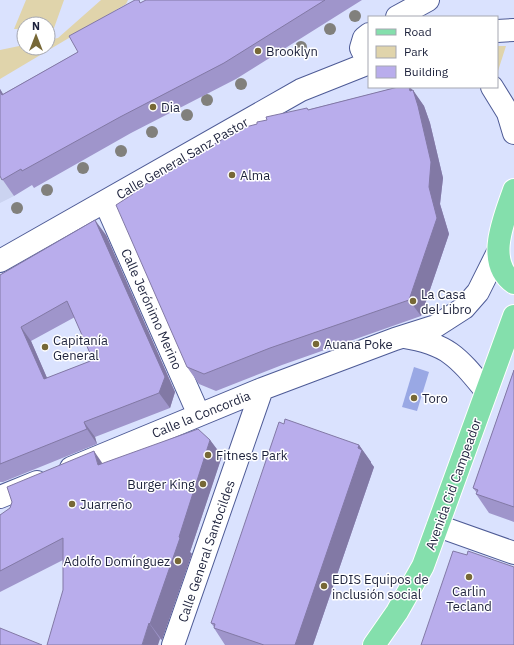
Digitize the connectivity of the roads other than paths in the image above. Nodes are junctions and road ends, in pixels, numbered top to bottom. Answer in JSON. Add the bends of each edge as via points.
{"nodes":[{"id":1,"x":428,"y":0,"type":"edge"},
{"id":2,"x":399,"y":16,"type":"edge"},
{"id":3,"x":514,"y":30,"type":"edge"},
{"id":4,"x":498,"y":31,"type":"edge"},
{"id":5,"x":368,"y":35,"type":"edge"},
{"id":6,"x":368,"y":58,"type":"edge"},
{"id":7,"x":368,"y":63,"type":"edge"},
{"id":8,"x":493,"y":88,"type":"edge"},
{"id":9,"x":514,"y":133,"type":"edge"},
{"id":10,"x":514,"y":190,"type":"edge"},
{"id":11,"x":105,"y":202,"type":"junction"},
{"id":12,"x":498,"y":252,"type":"junction"},
{"id":13,"x":0,"y":261,"type":"edge"},
{"id":14,"x":514,"y":283,"type":"edge"},
{"id":15,"x":514,"y":316,"type":"edge"},
{"id":16,"x":404,"y":336,"type":"junction"},
{"id":17,"x":262,"y":389,"type":"junction"},
{"id":18,"x":486,"y":391,"type":"junction"},
{"id":19,"x":199,"y":415,"type":"junction"},
{"id":20,"x":2,"y":506,"type":"edge"},
{"id":21,"x":438,"y":526,"type":"junction"},
{"id":22,"x":514,"y":553,"type":"edge"},
{"id":23,"x":173,"y":645,"type":"edge"},
{"id":24,"x":374,"y":645,"type":"edge"}],
"edges":[{"from":1,"to":2,"type":"street"},
{"from":3,"to":4,"type":"street"},
{"from":5,"to":6,"type":"street","via":[[364,38],[361,48]]},
{"from":7,"to":11,"type":"street","name":"Calle General Sanz Pastor","via":[[301,90]]},
{"from":8,"to":9,"type":"street","via":[[508,113]]},
{"from":10,"to":12,"type":"main road","via":[[499,240]]},
{"from":11,"to":13,"type":"street","name":"Calle General Sanz Pastor"},
{"from":11,"to":19,"type":"street","name":"Calle Jerónimo Merino"},
{"from":12,"to":14,"type":"main road","via":[[502,269]]},
{"from":12,"to":16,"type":"street","name":"Calle la Concordia","via":[[478,292],[464,308],[436,326]]},
{"from":15,"to":18,"type":"main road","name":"Avenida Cid Campeador"},
{"from":16,"to":17,"type":"street","name":"Calle la Concordia"},
{"from":16,"to":18,"type":"street","via":[[426,340],[445,349],[461,360]]},
{"from":17,"to":19,"type":"street","name":"Calle la Concordia"},
{"from":17,"to":23,"type":"street","name":"Calle General Santocildes"},
{"from":18,"to":21,"type":"main road","name":"Avenida Cid Campeador"},
{"from":19,"to":20,"type":"street","name":"Calle la Concordia"},
{"from":21,"to":22,"type":"street"},
{"from":21,"to":24,"type":"main road","name":"Avenida Cid Campeador","via":[[413,587]]}]}
